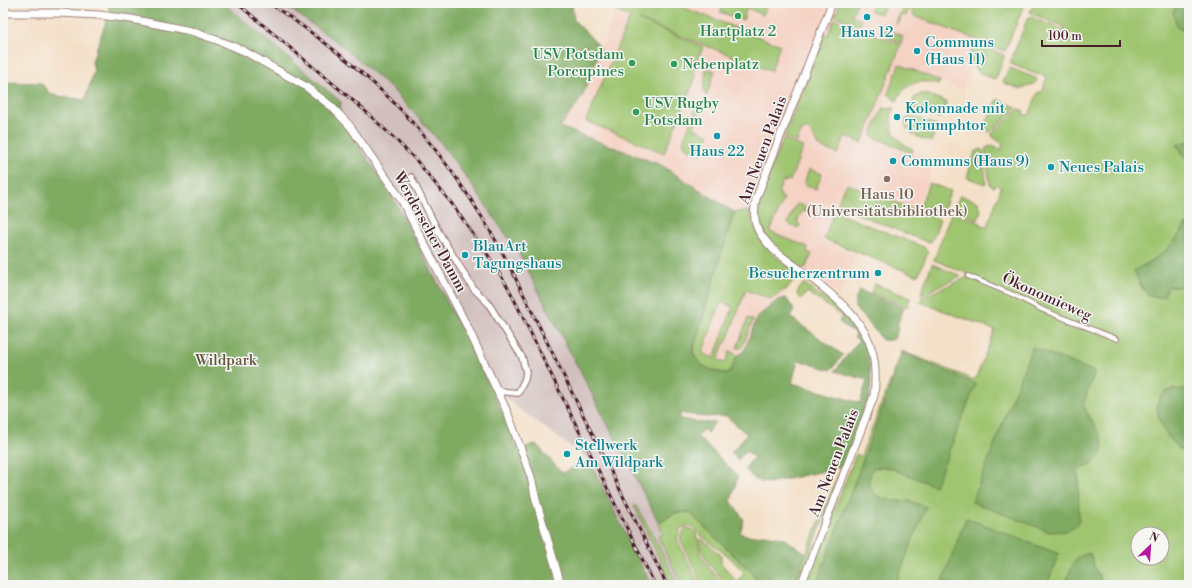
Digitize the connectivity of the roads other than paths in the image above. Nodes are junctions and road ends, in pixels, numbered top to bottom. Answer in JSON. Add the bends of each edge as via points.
{"nodes":[{"id":1,"x":832,"y":3,"type":"edge"},
{"id":2,"x":3,"y":13,"type":"edge"},
{"id":3,"x":411,"y":177,"type":"dead end"},
{"id":4,"x":968,"y":276,"type":"dead end"},
{"id":5,"x":1117,"y":339,"type":"dead end"},
{"id":6,"x":498,"y":391,"type":"junction"},
{"id":7,"x":561,"y":585,"type":"edge"},
{"id":8,"x":801,"y":585,"type":"edge"}],
"edges":[{"from":1,"to":8,"type":"street","name":"Am Neuen Palais","via":[[754,210],[756,226],[767,243],[839,302],[857,321],[871,347],[874,362],[874,396]]},
{"from":2,"to":6,"type":"street","name":"Werderscher Damm","via":[[52,12],[92,15],[175,27],[244,51],[305,86],[331,106],[350,126],[402,201]]},
{"from":3,"to":6,"type":"street","name":"Werderscher Damm","via":[[440,234],[522,357],[526,372],[518,393]]},
{"from":4,"to":5,"type":"street","name":"Ökonomieweg","via":[[1043,310]]},
{"from":6,"to":7,"type":"street","name":"Werderscher Damm","via":[[531,478]]}]}
